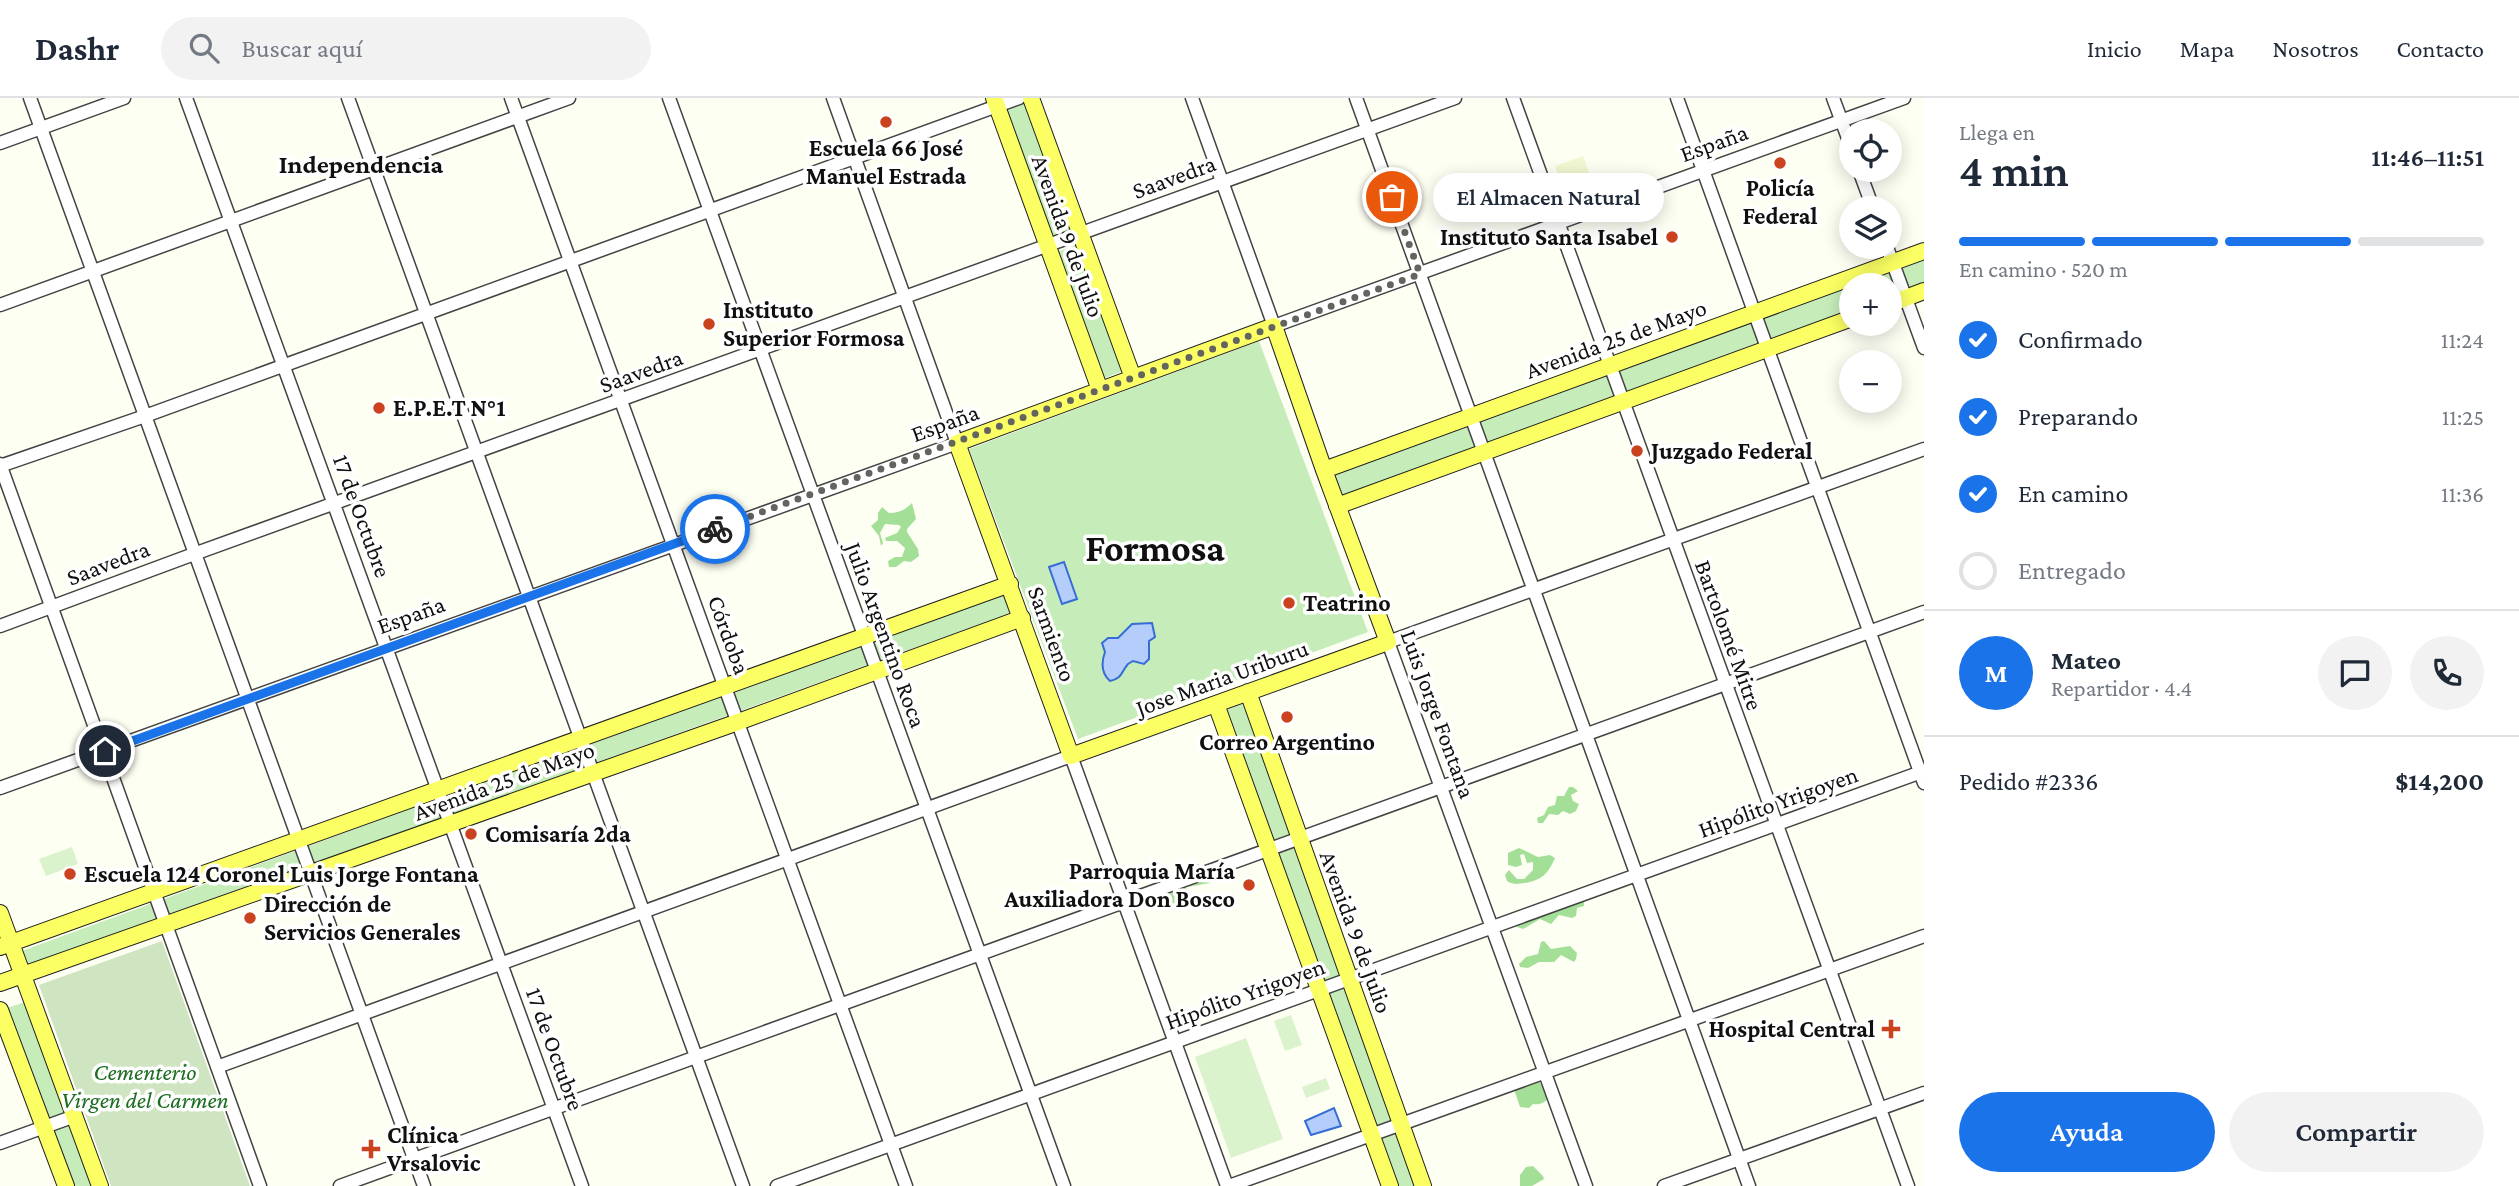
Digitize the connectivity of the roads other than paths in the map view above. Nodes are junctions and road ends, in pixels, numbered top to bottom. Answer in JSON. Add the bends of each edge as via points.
{"nodes":[{"id":1,"x":30,"y":98,"type":"edge"},
{"id":2,"x":124,"y":98,"type":"edge"},
{"id":3,"x":186,"y":98,"type":"edge"},
{"id":4,"x":348,"y":98,"type":"edge"},
{"id":5,"x":511,"y":98,"type":"edge"},
{"id":6,"x":569,"y":98,"type":"edge"},
{"id":7,"x":669,"y":98,"type":"edge"},
{"id":8,"x":833,"y":98,"type":"edge"},
{"id":9,"x":1019,"y":98,"type":"edge"},
{"id":10,"x":1031,"y":98,"type":"edge"},
{"id":11,"x":1192,"y":98,"type":"edge"},
{"id":12,"x":1356,"y":98,"type":"edge"},
{"id":13,"x":1455,"y":98,"type":"edge"},
{"id":14,"x":1513,"y":98,"type":"edge"},
{"id":15,"x":1677,"y":98,"type":"edge"},
{"id":16,"x":1833,"y":98,"type":"edge"},
{"id":17,"x":1904,"y":98,"type":"edge"},
{"id":18,"x":996,"y":102,"type":"edge"},
{"id":19,"x":518,"y":117,"type":"junction"},
{"id":20,"x":1840,"y":119,"type":"edge"},
{"id":21,"x":1846,"y":119,"type":"edge"},
{"id":22,"x":1839,"y":122,"type":"edge"},
{"id":23,"x":41,"y":128,"type":"junction"},
{"id":24,"x":1367,"y":130,"type":"junction"},
{"id":25,"x":0,"y":143,"type":"edge"},
{"id":26,"x":855,"y":159,"type":"junction"},
{"id":27,"x":374,"y":169,"type":"junction"},
{"id":28,"x":1703,"y":171,"type":"junction"},
{"id":29,"x":1222,"y":181,"type":"junction"},
{"id":30,"x":711,"y":211,"type":"junction"},
{"id":31,"x":232,"y":220,"type":"junction"},
{"id":32,"x":1558,"y":224,"type":"junction"},
{"id":33,"x":1081,"y":233,"type":"junction"},
{"id":34,"x":1047,"y":246,"type":"junction"},
{"id":35,"x":1924,"y":251,"type":"edge"},
{"id":36,"x":1902,"y":254,"type":"edge"},
{"id":37,"x":1881,"y":259,"type":"edge"},
{"id":38,"x":1891,"y":259,"type":"edge"},
{"id":39,"x":571,"y":261,"type":"junction"},
{"id":40,"x":93,"y":271,"type":"junction"},
{"id":41,"x":1420,"y":274,"type":"junction"},
{"id":42,"x":1924,"y":291,"type":"edge"},
{"id":43,"x":906,"y":297,"type":"junction"},
{"id":44,"x":1906,"y":298,"type":"junction"},
{"id":45,"x":1902,"y":300,"type":"edge"},
{"id":46,"x":0,"y":304,"type":"edge"},
{"id":47,"x":1753,"y":313,"type":"junction"},
{"id":48,"x":425,"y":314,"type":"junction"},
{"id":49,"x":1839,"y":323,"type":"edge"},
{"id":50,"x":1274,"y":326,"type":"junction"},
{"id":51,"x":1924,"y":348,"type":"edge"},
{"id":52,"x":761,"y":349,"type":"junction"},
{"id":53,"x":1766,"y":349,"type":"junction"},
{"id":54,"x":284,"y":365,"type":"junction"},
{"id":55,"x":1609,"y":366,"type":"junction"},
{"id":56,"x":1133,"y":378,"type":"junction"},
{"id":57,"x":1100,"y":390,"type":"junction"},
{"id":58,"x":622,"y":400,"type":"junction"},
{"id":59,"x":1622,"y":402,"type":"junction"},
{"id":60,"x":145,"y":416,"type":"junction"},
{"id":61,"x":1471,"y":416,"type":"junction"},
{"id":62,"x":957,"y":443,"type":"junction"},
{"id":63,"x":1924,"y":449,"type":"edge"},
{"id":64,"x":1483,"y":452,"type":"junction"},
{"id":65,"x":477,"y":453,"type":"junction"},
{"id":66,"x":0,"y":465,"type":"edge"},
{"id":67,"x":1324,"y":470,"type":"junction"},
{"id":68,"x":1818,"y":489,"type":"junction"},
{"id":69,"x":812,"y":494,"type":"junction"},
{"id":70,"x":335,"y":504,"type":"junction"},
{"id":71,"x":1337,"y":506,"type":"junction"},
{"id":72,"x":1672,"y":540,"type":"junction"},
{"id":73,"x":674,"y":544,"type":"junction"},
{"id":74,"x":194,"y":554,"type":"junction"},
{"id":75,"x":1010,"y":584,"type":"junction"},
{"id":76,"x":1534,"y":590,"type":"junction"},
{"id":77,"x":529,"y":597,"type":"junction"},
{"id":78,"x":52,"y":607,"type":"junction"},
{"id":79,"x":1924,"y":612,"type":"edge"},
{"id":80,"x":1022,"y":618,"type":"junction"},
{"id":81,"x":0,"y":626,"type":"edge"},
{"id":82,"x":1869,"y":632,"type":"junction"},
{"id":83,"x":865,"y":636,"type":"junction"},
{"id":84,"x":1388,"y":642,"type":"junction"},
{"id":85,"x":387,"y":648,"type":"junction"},
{"id":86,"x":877,"y":671,"type":"junction"},
{"id":87,"x":1725,"y":685,"type":"junction"},
{"id":88,"x":726,"y":686,"type":"junction"},
{"id":89,"x":1248,"y":692,"type":"junction"},
{"id":90,"x":248,"y":698,"type":"junction"},
{"id":91,"x":1216,"y":704,"type":"junction"},
{"id":92,"x":738,"y":722,"type":"junction"},
{"id":93,"x":1585,"y":735,"type":"junction"},
{"id":94,"x":580,"y":738,"type":"junction"},
{"id":95,"x":105,"y":751,"type":"junction"},
{"id":96,"x":1072,"y":757,"type":"junction"},
{"id":97,"x":594,"y":773,"type":"junction"},
{"id":98,"x":1923,"y":776,"type":"edge"},
{"id":99,"x":0,"y":788,"type":"edge"},
{"id":100,"x":1440,"y":788,"type":"junction"},
{"id":101,"x":438,"y":789,"type":"junction"},
{"id":102,"x":928,"y":810,"type":"junction"},
{"id":103,"x":450,"y":824,"type":"junction"},
{"id":104,"x":1776,"y":825,"type":"junction"},
{"id":105,"x":299,"y":839,"type":"junction"},
{"id":106,"x":1299,"y":839,"type":"junction"},
{"id":107,"x":1269,"y":850,"type":"junction"},
{"id":108,"x":788,"y":861,"type":"junction"},
{"id":109,"x":311,"y":874,"type":"junction"},
{"id":110,"x":1637,"y":876,"type":"junction"},
{"id":111,"x":156,"y":891,"type":"junction"},
{"id":112,"x":1124,"y":903,"type":"junction"},
{"id":113,"x":0,"y":913,"type":"edge"},
{"id":114,"x":643,"y":913,"type":"junction"},
{"id":115,"x":168,"y":925,"type":"junction"},
{"id":116,"x":1491,"y":927,"type":"junction"},
{"id":117,"x":1924,"y":936,"type":"edge"},
{"id":118,"x":5,"y":945,"type":"edge"},
{"id":119,"x":980,"y":956,"type":"junction"},
{"id":120,"x":501,"y":964,"type":"junction"},
{"id":121,"x":1828,"y":970,"type":"junction"},
{"id":122,"x":23,"y":976,"type":"junction"},
{"id":123,"x":1350,"y":979,"type":"junction"},
{"id":124,"x":0,"y":983,"type":"edge"},
{"id":125,"x":1319,"y":989,"type":"junction"},
{"id":126,"x":841,"y":1006,"type":"junction"},
{"id":127,"x":0,"y":1010,"type":"edge"},
{"id":128,"x":362,"y":1014,"type":"junction"},
{"id":129,"x":1689,"y":1020,"type":"junction"},
{"id":130,"x":1176,"y":1041,"type":"junction"},
{"id":131,"x":695,"y":1059,"type":"junction"},
{"id":132,"x":218,"y":1067,"type":"junction"},
{"id":133,"x":1544,"y":1072,"type":"junction"},
{"id":134,"x":1924,"y":1093,"type":"edge"},
{"id":135,"x":1031,"y":1095,"type":"junction"},
{"id":136,"x":1880,"y":1108,"type":"junction"},
{"id":137,"x":554,"y":1109,"type":"junction"},
{"id":138,"x":75,"y":1116,"type":"junction"},
{"id":139,"x":1401,"y":1124,"type":"junction"},
{"id":140,"x":44,"y":1127,"type":"junction"},
{"id":141,"x":1371,"y":1135,"type":"junction"},
{"id":142,"x":0,"y":1143,"type":"edge"},
{"id":143,"x":891,"y":1145,"type":"junction"},
{"id":144,"x":414,"y":1159,"type":"junction"},
{"id":145,"x":1740,"y":1160,"type":"junction"},
{"id":146,"x":66,"y":1186,"type":"edge"},
{"id":147,"x":100,"y":1186,"type":"edge"},
{"id":148,"x":260,"y":1186,"type":"edge"},
{"id":149,"x":340,"y":1186,"type":"edge"},
{"id":150,"x":424,"y":1186,"type":"edge"},
{"id":151,"x":582,"y":1186,"type":"edge"},
{"id":152,"x":743,"y":1186,"type":"edge"},
{"id":153,"x":777,"y":1186,"type":"edge"},
{"id":154,"x":906,"y":1186,"type":"edge"},
{"id":155,"x":1064,"y":1186,"type":"edge"},
{"id":156,"x":1228,"y":1186,"type":"edge"},
{"id":157,"x":1390,"y":1186,"type":"edge"},
{"id":158,"x":1423,"y":1186,"type":"edge"},
{"id":159,"x":1586,"y":1186,"type":"edge"},
{"id":160,"x":1664,"y":1186,"type":"edge"},
{"id":161,"x":1749,"y":1186,"type":"edge"},
{"id":162,"x":1908,"y":1186,"type":"edge"}],
"edges":[{"from":1,"to":23,"type":"street"},
{"from":2,"to":23,"type":"street"},
{"from":3,"to":31,"type":"street","name":"17 de Octubre"},
{"from":4,"to":27,"type":"street"},
{"from":5,"to":19,"type":"street","name":"Córdoba"},
{"from":6,"to":19,"type":"street"},
{"from":7,"to":30,"type":"street","name":"Julio Argentino Roca"},
{"from":8,"to":26,"type":"street","name":"Sarmiento"},
{"from":9,"to":18,"type":"street"},
{"from":10,"to":33,"type":"main road","name":"Avenida 9 de Julio"},
{"from":11,"to":29,"type":"street","name":"Luis Jorge Fontana"},
{"from":12,"to":24,"type":"street"},
{"from":13,"to":24,"type":"street","name":"Saavedra"},
{"from":14,"to":32,"type":"street","name":"Bartolomé Mitre"},
{"from":15,"to":28,"type":"street"},
{"from":16,"to":20,"type":"street"},
{"from":17,"to":21,"type":"street","name":"España"},
{"from":18,"to":26,"type":"street"},
{"from":18,"to":34,"type":"main road","name":"Avenida 9 de Julio"},
{"from":19,"to":27,"type":"street"},
{"from":19,"to":39,"type":"street","name":"Córdoba"},
{"from":22,"to":28,"type":"street","name":"España"},
{"from":23,"to":25,"type":"street"},
{"from":23,"to":40,"type":"street"},
{"from":24,"to":29,"type":"street","name":"Saavedra"},
{"from":24,"to":41,"type":"street"},
{"from":26,"to":30,"type":"street"},
{"from":26,"to":43,"type":"street","name":"Sarmiento"},
{"from":27,"to":31,"type":"street"},
{"from":27,"to":48,"type":"street"},
{"from":28,"to":32,"type":"street","name":"España"},
{"from":28,"to":47,"type":"street"},
{"from":29,"to":33,"type":"street","name":"Saavedra"},
{"from":29,"to":50,"type":"street","name":"Luis Jorge Fontana"},
{"from":30,"to":39,"type":"street"},
{"from":30,"to":52,"type":"street","name":"Julio Argentino Roca"},
{"from":31,"to":40,"type":"street"},
{"from":31,"to":54,"type":"street","name":"17 de Octubre"},
{"from":32,"to":41,"type":"street","name":"España"},
{"from":32,"to":55,"type":"street","name":"Bartolomé Mitre"},
{"from":33,"to":34,"type":"street","name":"Saavedra"},
{"from":33,"to":56,"type":"main road","name":"Avenida 9 de Julio"},
{"from":34,"to":43,"type":"street","name":"Saavedra"},
{"from":34,"to":57,"type":"main road","name":"Avenida 9 de Julio"},
{"from":35,"to":36,"type":"main road","name":"Avenida 25 de Mayo"},
{"from":37,"to":47,"type":"main road","name":"Avenida 25 de Mayo"},
{"from":38,"to":44,"type":"street"},
{"from":39,"to":48,"type":"street"},
{"from":39,"to":58,"type":"street","name":"Córdoba"},
{"from":40,"to":46,"type":"street"},
{"from":40,"to":60,"type":"street"},
{"from":41,"to":50,"type":"street","name":"España"},
{"from":41,"to":61,"type":"street"},
{"from":42,"to":44,"type":"main road"},
{"from":43,"to":52,"type":"street","name":"Saavedra"},
{"from":43,"to":62,"type":"street","name":"Sarmiento"},
{"from":44,"to":45,"type":"main road"},
{"from":44,"to":51,"type":"street"},
{"from":47,"to":53,"type":"street"},
{"from":47,"to":55,"type":"main road","name":"Avenida 25 de Mayo"},
{"from":48,"to":54,"type":"street"},
{"from":48,"to":65,"type":"street"},
{"from":49,"to":53,"type":"main road"},
{"from":50,"to":56,"type":"main road","name":"España"},
{"from":50,"to":67,"type":"main road","name":"Luis Jorge Fontana"},
{"from":52,"to":58,"type":"street","name":"Saavedra"},
{"from":52,"to":69,"type":"street","name":"Julio Argentino Roca"},
{"from":53,"to":59,"type":"main road"},
{"from":53,"to":68,"type":"street"},
{"from":54,"to":60,"type":"street"},
{"from":54,"to":70,"type":"street","name":"17 de Octubre"},
{"from":55,"to":59,"type":"street","name":"Bartolomé Mitre"},
{"from":55,"to":61,"type":"main road","name":"Avenida 25 de Mayo"},
{"from":56,"to":57,"type":"main road","name":"España"},
{"from":57,"to":62,"type":"main road","name":"España"},
{"from":58,"to":65,"type":"street","name":"Saavedra"},
{"from":58,"to":73,"type":"street","name":"Córdoba"},
{"from":59,"to":64,"type":"main road"},
{"from":59,"to":72,"type":"street","name":"Bartolomé Mitre"},
{"from":60,"to":66,"type":"street"},
{"from":60,"to":74,"type":"street"},
{"from":61,"to":64,"type":"street"},
{"from":61,"to":67,"type":"main road","name":"Avenida 25 de Mayo"},
{"from":62,"to":69,"type":"street","name":"España"},
{"from":62,"to":75,"type":"main road","name":"Sarmiento"},
{"from":63,"to":68,"type":"street"},
{"from":64,"to":71,"type":"main road"},
{"from":64,"to":76,"type":"street"},
{"from":65,"to":70,"type":"street","name":"Saavedra"},
{"from":65,"to":77,"type":"street"},
{"from":66,"to":78,"type":"street"},
{"from":67,"to":71,"type":"main road","name":"Luis Jorge Fontana"},
{"from":68,"to":72,"type":"street"},
{"from":68,"to":82,"type":"street"},
{"from":69,"to":73,"type":"street","name":"España"},
{"from":69,"to":83,"type":"street","name":"Julio Argentino Roca"},
{"from":70,"to":74,"type":"street","name":"Saavedra"},
{"from":70,"to":85,"type":"street","name":"17 de Octubre"},
{"from":71,"to":84,"type":"main road","name":"Luis Jorge Fontana"},
{"from":72,"to":76,"type":"street"},
{"from":72,"to":87,"type":"street","name":"Bartolomé Mitre"},
{"from":73,"to":77,"type":"street","name":"España"},
{"from":73,"to":88,"type":"street","name":"Córdoba"},
{"from":74,"to":78,"type":"street","name":"Saavedra"},
{"from":74,"to":90,"type":"street"},
{"from":75,"to":80,"type":"main road","name":"Sarmiento"},
{"from":75,"to":83,"type":"main road","name":"Avenida 25 de Mayo"},
{"from":76,"to":84,"type":"street"},
{"from":76,"to":93,"type":"street"},
{"from":77,"to":85,"type":"street","name":"España"},
{"from":77,"to":94,"type":"street"},
{"from":78,"to":81,"type":"street","name":"Saavedra"},
{"from":78,"to":95,"type":"street"},
{"from":79,"to":82,"type":"street"},
{"from":80,"to":86,"type":"main road","name":"Avenida 25 de Mayo"},
{"from":80,"to":96,"type":"main road","name":"Sarmiento"},
{"from":82,"to":87,"type":"street"},
{"from":82,"to":98,"type":"street"},
{"from":83,"to":86,"type":"street","name":"Julio Argentino Roca"},
{"from":83,"to":88,"type":"main road","name":"Avenida 25 de Mayo"},
{"from":84,"to":89,"type":"main road","name":"Jose Maria Uriburu"},
{"from":84,"to":100,"type":"street","name":"Luis Jorge Fontana"},
{"from":85,"to":90,"type":"street","name":"España"},
{"from":85,"to":101,"type":"street","name":"17 de Octubre"},
{"from":86,"to":92,"type":"main road","name":"Avenida 25 de Mayo"},
{"from":86,"to":102,"type":"street","name":"Julio Argentino Roca"},
{"from":87,"to":93,"type":"street"},
{"from":87,"to":104,"type":"street","name":"Bartolomé Mitre"},
{"from":88,"to":92,"type":"street","name":"Córdoba"},
{"from":88,"to":94,"type":"main road","name":"Avenida 25 de Mayo"},
{"from":89,"to":91,"type":"main road","name":"Jose Maria Uriburu"},
{"from":89,"to":106,"type":"main road","name":"Avenida 9 de Julio"},
{"from":90,"to":95,"type":"street","name":"España"},
{"from":90,"to":105,"type":"street"},
{"from":91,"to":96,"type":"main road","name":"Jose Maria Uriburu"},
{"from":91,"to":107,"type":"main road"},
{"from":92,"to":97,"type":"main road","name":"Avenida 25 de Mayo"},
{"from":92,"to":108,"type":"street","name":"Córdoba"},
{"from":93,"to":100,"type":"street"},
{"from":93,"to":110,"type":"street"},
{"from":94,"to":97,"type":"street"},
{"from":94,"to":101,"type":"main road","name":"Avenida 25 de Mayo"},
{"from":95,"to":99,"type":"street","name":"España"},
{"from":95,"to":111,"type":"street"},
{"from":96,"to":102,"type":"street"},
{"from":96,"to":112,"type":"street","name":"Sarmiento"},
{"from":97,"to":103,"type":"main road","name":"Avenida 25 de Mayo"},
{"from":97,"to":114,"type":"street"},
{"from":98,"to":104,"type":"street","name":"Hipólito Yrigoyen"},
{"from":100,"to":106,"type":"street"},
{"from":100,"to":116,"type":"street","name":"Luis Jorge Fontana"},
{"from":101,"to":103,"type":"street","name":"17 de Octubre"},
{"from":101,"to":105,"type":"main road","name":"Avenida 25 de Mayo"},
{"from":102,"to":108,"type":"street"},
{"from":102,"to":119,"type":"street","name":"Julio Argentino Roca"},
{"from":103,"to":109,"type":"main road","name":"Avenida 25 de Mayo"},
{"from":103,"to":120,"type":"street","name":"17 de Octubre"},
{"from":104,"to":110,"type":"street","name":"Hipólito Yrigoyen"},
{"from":104,"to":121,"type":"street","name":"Bartolomé Mitre"},
{"from":105,"to":109,"type":"street"},
{"from":105,"to":111,"type":"main road","name":"Avenida 25 de Mayo"},
{"from":106,"to":107,"type":"street"},
{"from":106,"to":123,"type":"main road","name":"Avenida 9 de Julio"},
{"from":107,"to":112,"type":"street"},
{"from":107,"to":125,"type":"main road"},
{"from":108,"to":114,"type":"street"},
{"from":108,"to":126,"type":"street","name":"Córdoba"},
{"from":109,"to":115,"type":"main road","name":"Avenida 25 de Mayo"},
{"from":109,"to":128,"type":"street"},
{"from":110,"to":116,"type":"street","name":"Hipólito Yrigoyen"},
{"from":110,"to":129,"type":"street"},
{"from":111,"to":115,"type":"street"},
{"from":111,"to":118,"type":"main road","name":"Avenida 25 de Mayo"},
{"from":112,"to":119,"type":"street"},
{"from":112,"to":130,"type":"street","name":"Sarmiento"},
{"from":113,"to":118,"type":"main road"},
{"from":114,"to":120,"type":"street"},
{"from":114,"to":131,"type":"street"},
{"from":115,"to":122,"type":"main road","name":"Avenida 25 de Mayo"},
{"from":115,"to":132,"type":"street"},
{"from":116,"to":123,"type":"street","name":"Hipólito Yrigoyen"},
{"from":116,"to":133,"type":"street","name":"Luis Jorge Fontana"},
{"from":117,"to":121,"type":"street"},
{"from":118,"to":122,"type":"main road"},
{"from":119,"to":126,"type":"street"},
{"from":119,"to":135,"type":"street","name":"Julio Argentino Roca"},
{"from":120,"to":128,"type":"street"},
{"from":120,"to":137,"type":"street","name":"17 de Octubre"},
{"from":121,"to":129,"type":"street"},
{"from":121,"to":136,"type":"street","name":"Bartolomé Mitre"},
{"from":122,"to":124,"type":"main road","name":"Avenida 25 de Mayo"},
{"from":122,"to":138,"type":"main road"},
{"from":123,"to":125,"type":"street","name":"Hipólito Yrigoyen"},
{"from":123,"to":139,"type":"main road","name":"Avenida 9 de Julio"},
{"from":125,"to":130,"type":"street","name":"Hipólito Yrigoyen"},
{"from":125,"to":141,"type":"main road"},
{"from":126,"to":131,"type":"street"},
{"from":126,"to":143,"type":"street","name":"Córdoba"},
{"from":127,"to":140,"type":"main road"},
{"from":128,"to":132,"type":"street"},
{"from":128,"to":144,"type":"street"},
{"from":129,"to":133,"type":"street"},
{"from":129,"to":145,"type":"street"},
{"from":130,"to":135,"type":"street","name":"Hipólito Yrigoyen"},
{"from":130,"to":156,"type":"street","name":"Sarmiento"},
{"from":131,"to":137,"type":"street"},
{"from":131,"to":152,"type":"street"},
{"from":132,"to":148,"type":"street"},
{"from":133,"to":139,"type":"street"},
{"from":133,"to":159,"type":"street","name":"Luis Jorge Fontana"},
{"from":134,"to":136,"type":"street"},
{"from":135,"to":143,"type":"street","name":"Hipólito Yrigoyen"},
{"from":135,"to":155,"type":"street","name":"Julio Argentino Roca"},
{"from":136,"to":145,"type":"street"},
{"from":136,"to":162,"type":"street","name":"Bartolomé Mitre"},
{"from":137,"to":144,"type":"street"},
{"from":137,"to":151,"type":"street","name":"17 de Octubre"},
{"from":138,"to":140,"type":"street"},
{"from":138,"to":147,"type":"main road"},
{"from":139,"to":141,"type":"street"},
{"from":139,"to":158,"type":"main road","name":"Avenida 9 de Julio"},
{"from":140,"to":142,"type":"street"},
{"from":140,"to":146,"type":"main road"},
{"from":141,"to":156,"type":"street"},
{"from":141,"to":157,"type":"main road"},
{"from":143,"to":153,"type":"street","name":"Hipólito Yrigoyen"},
{"from":143,"to":154,"type":"street","name":"Córdoba"},
{"from":144,"to":149,"type":"street"},
{"from":144,"to":150,"type":"street"},
{"from":145,"to":160,"type":"street"},
{"from":145,"to":161,"type":"street"}]}
